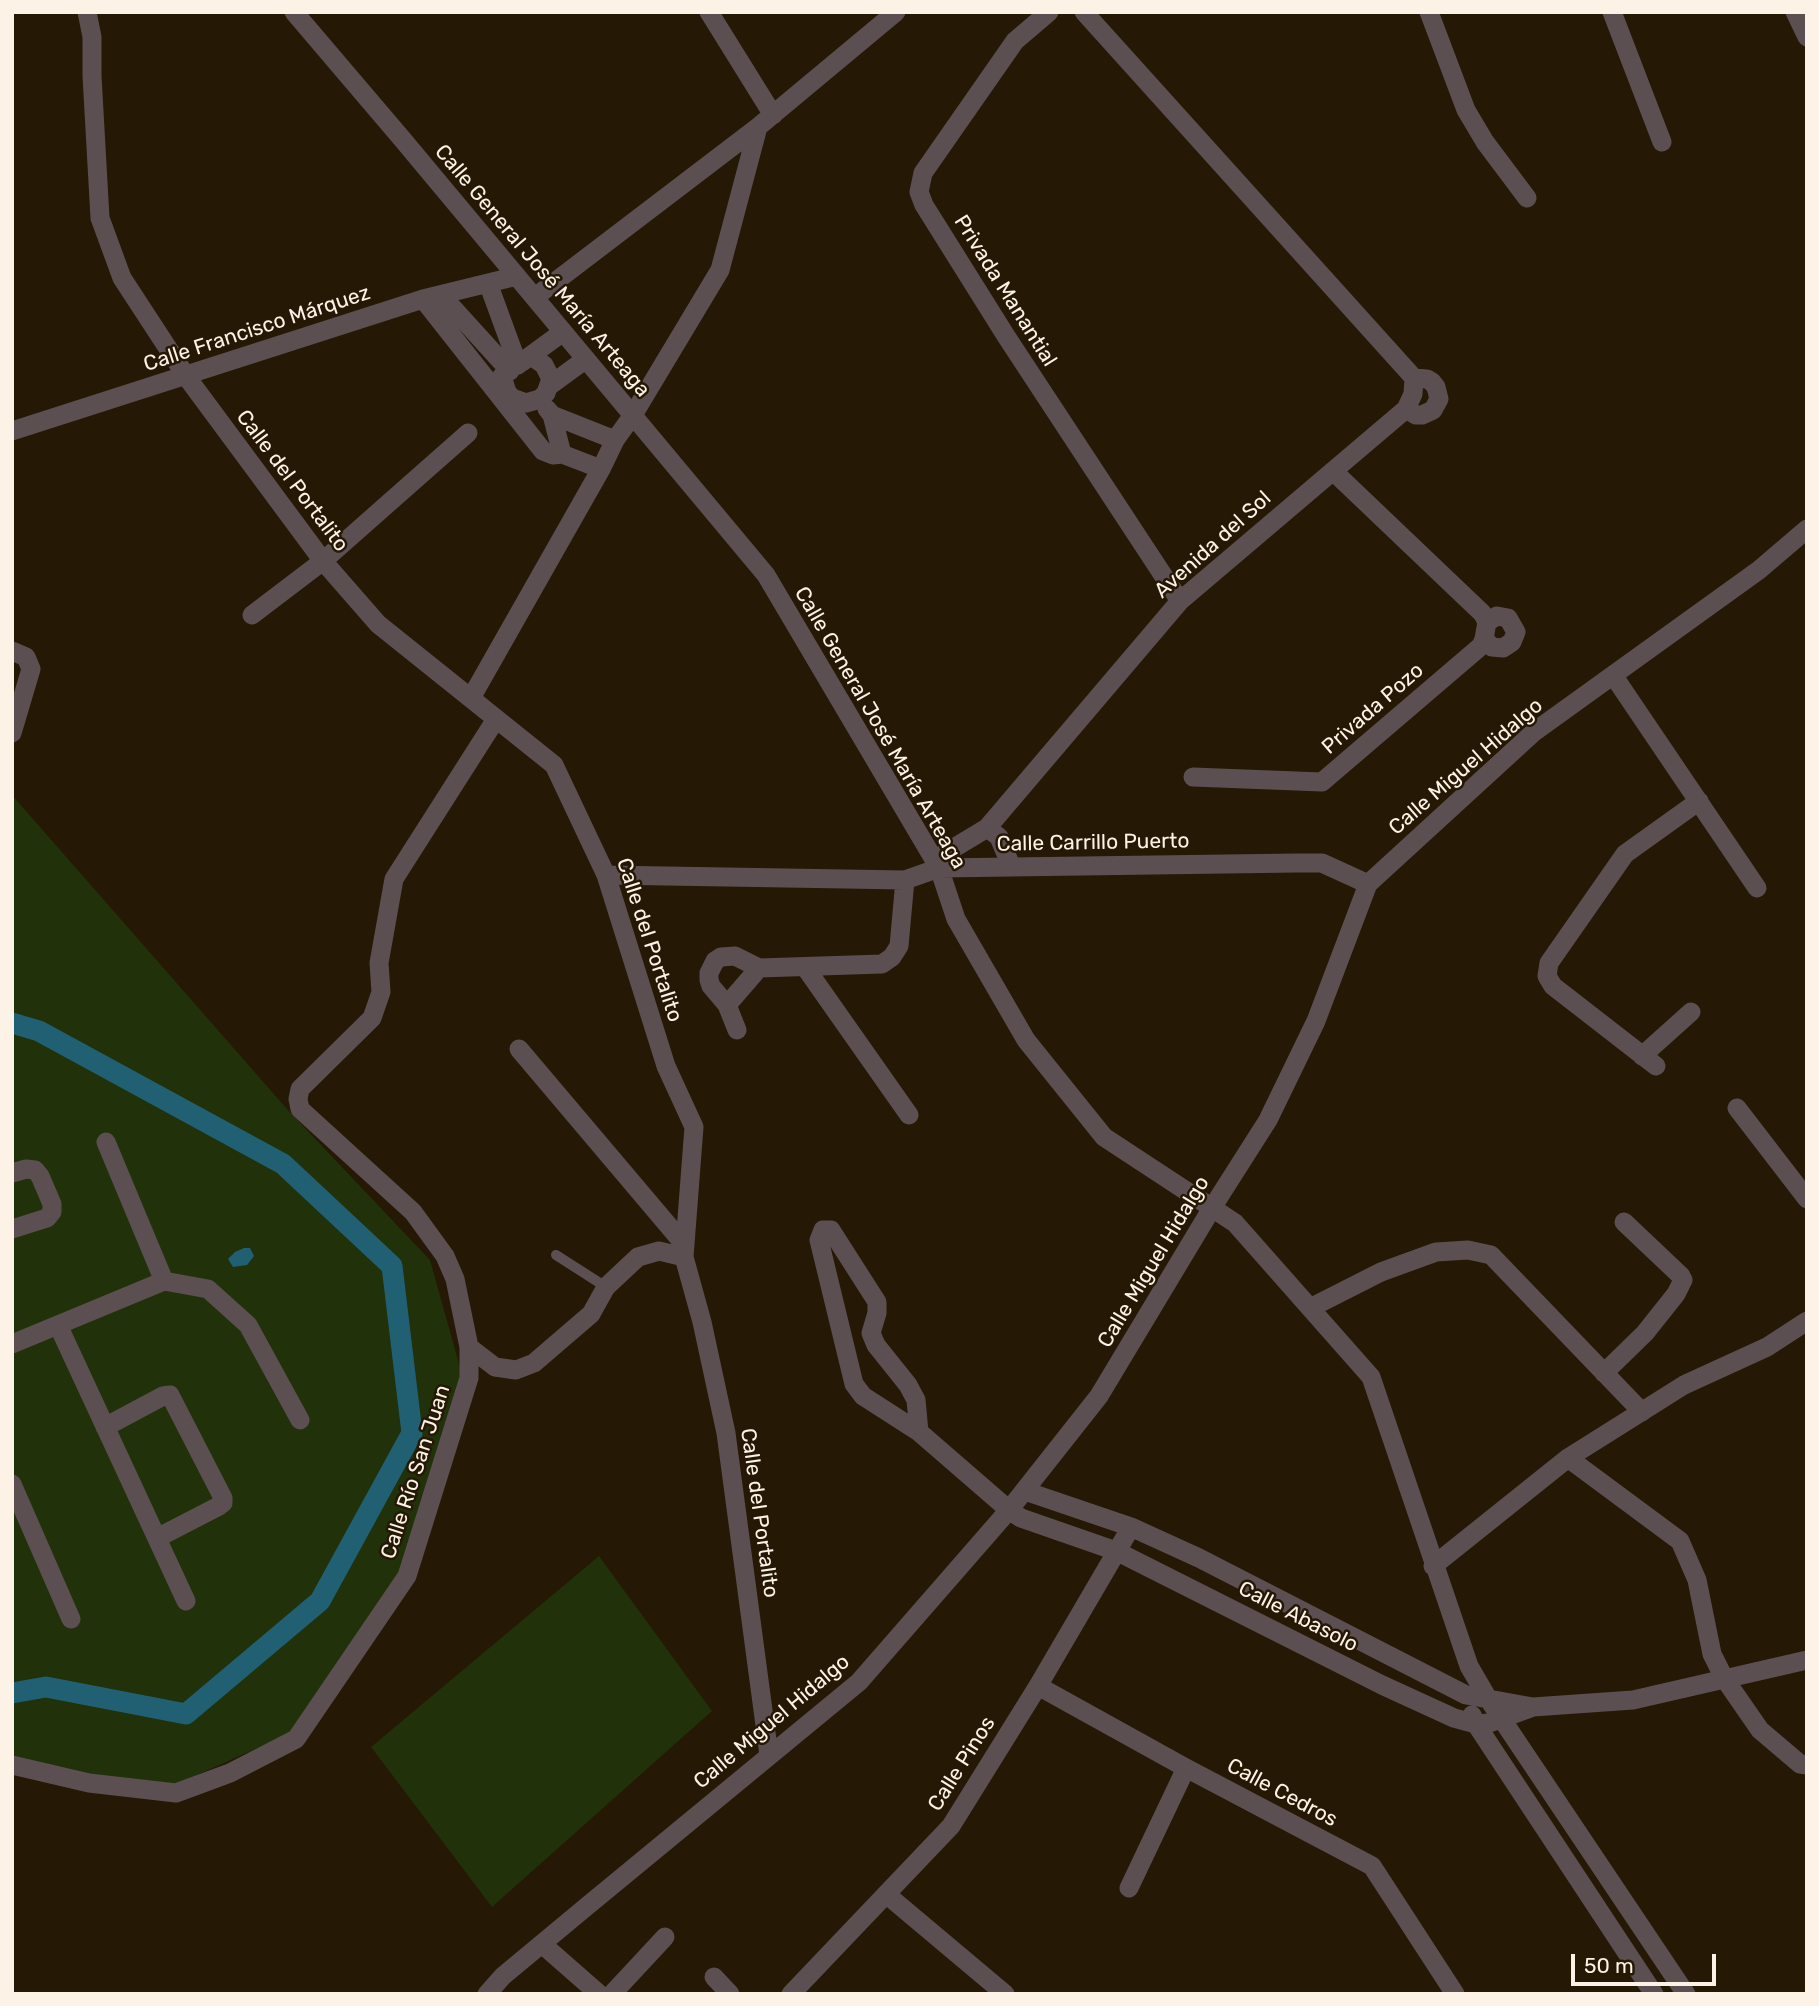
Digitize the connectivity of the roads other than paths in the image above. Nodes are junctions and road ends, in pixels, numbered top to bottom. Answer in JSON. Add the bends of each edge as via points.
{"nodes":[{"id":1,"x":87,"y":12,"type":"edge"},
{"id":2,"x":293,"y":12,"type":"edge"},
{"id":3,"x":709,"y":12,"type":"edge"},
{"id":4,"x":896,"y":12,"type":"edge"},
{"id":5,"x":1049,"y":12,"type":"edge"},
{"id":6,"x":1084,"y":12,"type":"edge"},
{"id":7,"x":1429,"y":12,"type":"edge"},
{"id":8,"x":1612,"y":12,"type":"edge"},
{"id":9,"x":1795,"y":12,"type":"edge"},
{"id":10,"x":1807,"y":37,"type":"edge"},
{"id":11,"x":766,"y":121,"type":"junction"},
{"id":12,"x":1662,"y":142,"type":"dead end"},
{"id":13,"x":1527,"y":198,"type":"dead end"},
{"id":14,"x":517,"y":276,"type":"junction"},
{"id":15,"x":488,"y":283,"type":"junction"},
{"id":16,"x":432,"y":297,"type":"junction"},
{"id":17,"x":535,"y":297,"type":"junction"},
{"id":18,"x":563,"y":332,"type":"junction"},
{"id":19,"x":586,"y":359,"type":"junction"},
{"id":20,"x":510,"y":371,"type":"junction"},
{"id":21,"x":186,"y":376,"type":"junction"},
{"id":22,"x":547,"y":400,"type":"junction"},
{"id":23,"x":633,"y":415,"type":"junction"},
{"id":24,"x":12,"y":431,"type":"edge"},
{"id":25,"x":468,"y":433,"type":"dead end"},
{"id":26,"x":615,"y":440,"type":"junction"},
{"id":27,"x":562,"y":454,"type":"junction"},
{"id":28,"x":601,"y":469,"type":"junction"},
{"id":29,"x":1333,"y":471,"type":"junction"},
{"id":30,"x":1807,"y":528,"type":"edge"},
{"id":31,"x":323,"y":561,"type":"junction"},
{"id":32,"x":1180,"y":601,"type":"junction"},
{"id":33,"x":252,"y":615,"type":"dead end"},
{"id":34,"x":19,"y":654,"type":"edge"},
{"id":35,"x":1613,"y":675,"type":"junction"},
{"id":36,"x":471,"y":698,"type":"junction"},
{"id":37,"x":496,"y":719,"type":"junction"},
{"id":38,"x":12,"y":733,"type":"edge"},
{"id":39,"x":1193,"y":777,"type":"dead end"},
{"id":40,"x":1699,"y":801,"type":"junction"},
{"id":41,"x":987,"y":828,"type":"junction"},
{"id":42,"x":936,"y":864,"type":"junction"},
{"id":43,"x":1011,"y":866,"type":"junction"},
{"id":44,"x":606,"y":875,"type":"junction"},
{"id":45,"x":905,"y":880,"type":"junction"},
{"id":46,"x":1368,"y":884,"type":"junction"},
{"id":47,"x":1757,"y":888,"type":"dead end"},
{"id":48,"x":805,"y":967,"type":"junction"},
{"id":49,"x":759,"y":968,"type":"junction"},
{"id":50,"x":727,"y":1005,"type":"junction"},
{"id":51,"x":1691,"y":1012,"type":"dead end"},
{"id":52,"x":737,"y":1030,"type":"dead end"},
{"id":53,"x":519,"y":1049,"type":"dead end"},
{"id":54,"x":1737,"y":1108,"type":"dead end"},
{"id":55,"x":909,"y":1115,"type":"dead end"},
{"id":56,"x":106,"y":1142,"type":"dead end"},
{"id":57,"x":12,"y":1173,"type":"edge"},
{"id":58,"x":1807,"y":1199,"type":"edge"},
{"id":59,"x":1212,"y":1208,"type":"junction"},
{"id":60,"x":1625,"y":1222,"type":"dead end"},
{"id":61,"x":12,"y":1230,"type":"edge"},
{"id":62,"x":684,"y":1250,"type":"junction"},
{"id":63,"x":555,"y":1255,"type":"dead end"},
{"id":64,"x":164,"y":1281,"type":"junction"},
{"id":65,"x":606,"y":1287,"type":"junction"},
{"id":66,"x":1310,"y":1308,"type":"junction"},
{"id":67,"x":1807,"y":1321,"type":"edge"},
{"id":68,"x":58,"y":1325,"type":"junction"},
{"id":69,"x":12,"y":1344,"type":"edge"},
{"id":70,"x":469,"y":1347,"type":"junction"},
{"id":71,"x":1604,"y":1373,"type":"junction"},
{"id":72,"x":1642,"y":1412,"type":"junction"},
{"id":73,"x":300,"y":1420,"type":"dead end"},
{"id":74,"x":105,"y":1427,"type":"junction"},
{"id":75,"x":919,"y":1432,"type":"junction"},
{"id":76,"x":1567,"y":1458,"type":"junction"},
{"id":77,"x":12,"y":1484,"type":"edge"},
{"id":78,"x":1025,"y":1491,"type":"junction"},
{"id":79,"x":1054,"y":1501,"type":"junction"},
{"id":80,"x":1009,"y":1510,"type":"junction"},
{"id":81,"x":1045,"y":1527,"type":"junction"},
{"id":82,"x":1131,"y":1527,"type":"junction"},
{"id":83,"x":157,"y":1538,"type":"junction"},
{"id":84,"x":1116,"y":1551,"type":"junction"},
{"id":85,"x":1199,"y":1558,"type":"junction"},
{"id":86,"x":1433,"y":1566,"type":"junction"},
{"id":87,"x":1184,"y":1585,"type":"junction"},
{"id":88,"x":186,"y":1601,"type":"dead end"},
{"id":89,"x":71,"y":1619,"type":"dead end"},
{"id":90,"x":1807,"y":1660,"type":"edge"},
{"id":91,"x":1468,"y":1666,"type":"junction"},
{"id":92,"x":1724,"y":1678,"type":"junction"},
{"id":93,"x":1440,"y":1682,"type":"junction"},
{"id":94,"x":1038,"y":1686,"type":"junction"},
{"id":95,"x":1466,"y":1695,"type":"junction"},
{"id":96,"x":1487,"y":1697,"type":"junction"},
{"id":97,"x":1421,"y":1704,"type":"junction"},
{"id":98,"x":1533,"y":1707,"type":"junction"},
{"id":99,"x":1502,"y":1720,"type":"junction"},
{"id":100,"x":1476,"y":1724,"type":"junction"},
{"id":101,"x":769,"y":1755,"type":"junction"},
{"id":102,"x":12,"y":1765,"type":"edge"},
{"id":103,"x":1807,"y":1765,"type":"edge"},
{"id":104,"x":1186,"y":1768,"type":"junction"},
{"id":105,"x":1129,"y":1888,"type":"dead end"},
{"id":106,"x":886,"y":1894,"type":"junction"},
{"id":107,"x":665,"y":1937,"type":"dead end"},
{"id":108,"x":542,"y":1944,"type":"junction"},
{"id":109,"x":714,"y":1977,"type":"dead end"},
{"id":110,"x":486,"y":1994,"type":"edge"},
{"id":111,"x":599,"y":1994,"type":"edge"},
{"id":112,"x":612,"y":1994,"type":"edge"},
{"id":113,"x":730,"y":1994,"type":"edge"},
{"id":114,"x":790,"y":1994,"type":"edge"},
{"id":115,"x":1005,"y":1994,"type":"edge"},
{"id":116,"x":1455,"y":1994,"type":"edge"},
{"id":117,"x":1654,"y":1994,"type":"edge"},
{"id":118,"x":1686,"y":1994,"type":"edge"}],
"edges":[{"from":1,"to":21,"type":"street","name":"Calle del Portalito","via":[[100,218],[122,278]]},
{"from":2,"to":14,"type":"street","name":"Calle General José María Arteaga"},
{"from":3,"to":11,"type":"street"},
{"from":4,"to":11,"type":"street"},
{"from":5,"to":32,"type":"street","name":"Privada Manantial","via":[[1015,41],[923,173],[919,192],[1006,335]]},
{"from":6,"to":29,"type":"street","name":"Avenida del Sol","via":[[1411,394]]},
{"from":7,"to":13,"type":"street","via":[[1466,110]]},
{"from":8,"to":12,"type":"street"},
{"from":9,"to":10,"type":"street"},
{"from":11,"to":17,"type":"street"},
{"from":11,"to":23,"type":"street","via":[[720,270]]},
{"from":14,"to":15,"type":"street","name":"Calle Francisco Márquez"},
{"from":14,"to":17,"type":"street","name":"Calle General José María Arteaga"},
{"from":15,"to":16,"type":"street","name":"Calle Francisco Márquez"},
{"from":15,"to":20,"type":"street"},
{"from":16,"to":20,"type":"street"},
{"from":16,"to":21,"type":"street","name":"Calle Francisco Márquez"},
{"from":17,"to":18,"type":"street","name":"Calle General José María Arteaga"},
{"from":18,"to":19,"type":"street","name":"Calle General José María Arteaga"},
{"from":18,"to":20,"type":"street"},
{"from":19,"to":22,"type":"street"},
{"from":19,"to":23,"type":"street","name":"Calle General José María Arteaga"},
{"from":20,"to":22,"type":"street","via":[[507,391],[512,398],[526,403]]},
{"from":20,"to":22,"type":"street","via":[[544,365],[551,379]]},
{"from":20,"to":27,"type":"street","via":[[543,451]]},
{"from":21,"to":24,"type":"street","name":"Calle Francisco Márquez"},
{"from":21,"to":31,"type":"street","name":"Calle del Portalito"},
{"from":22,"to":26,"type":"street"},
{"from":22,"to":27,"type":"street"},
{"from":23,"to":26,"type":"street"},
{"from":23,"to":42,"type":"street","name":"Calle General José María Arteaga","via":[[766,575]]},
{"from":25,"to":31,"type":"street"},
{"from":26,"to":28,"type":"street"},
{"from":27,"to":28,"type":"street"},
{"from":28,"to":36,"type":"street"},
{"from":29,"to":32,"type":"street","name":"Avenida del Sol"},
{"from":29,"to":39,"type":"street","name":"Privada Pozo","via":[[1482,613],[1486,630],[1481,646],[1322,782]]},
{"from":30,"to":35,"type":"street","name":"Calle Miguel Hidalgo","via":[[1759,569]]},
{"from":31,"to":33,"type":"street"},
{"from":31,"to":36,"type":"street","name":"Calle del Portalito","via":[[378,624]]},
{"from":32,"to":41,"type":"street","name":"Avenida del Sol"},
{"from":34,"to":38,"type":"street","via":[[31,669]]},
{"from":35,"to":40,"type":"street"},
{"from":35,"to":46,"type":"street","name":"Calle Miguel Hidalgo","via":[[1534,732]]},
{"from":36,"to":37,"type":"street","name":"Calle del Portalito"},
{"from":37,"to":44,"type":"street","name":"Calle del Portalito","via":[[554,765]]},
{"from":37,"to":70,"type":"street","name":"Calle Río San Juan","via":[[394,878],[379,963],[381,992],[372,1018],[300,1089],[298,1099],[300,1109],[413,1212],[445,1256],[455,1279]]},
{"from":40,"to":47,"type":"street"},
{"from":40,"to":51,"type":"street","via":[[1625,854],[1549,963],[1547,976],[1553,986],[1649,1061]]},
{"from":41,"to":42,"type":"street","name":"Avenida del Sol"},
{"from":41,"to":43,"type":"street","via":[[999,837]]},
{"from":42,"to":43,"type":"street","name":"Calle Carrillo Puerto"},
{"from":42,"to":45,"type":"street","name":"Calle Carrillo Puerto"},
{"from":42,"to":59,"type":"street","name":"Calle General José María Arteaga","via":[[956,919],[1026,1040],[1104,1137]]},
{"from":43,"to":46,"type":"street","name":"Calle Carrillo Puerto","via":[[1322,863]]},
{"from":44,"to":45,"type":"street","name":"Calle Carrillo Puerto"},
{"from":44,"to":62,"type":"street","name":"Calle del Portalito","via":[[666,1066],[694,1127]]},
{"from":45,"to":48,"type":"street","via":[[900,946],[892,957],[882,964]]},
{"from":46,"to":59,"type":"street","name":"Calle Miguel Hidalgo","via":[[1298,1059],[1268,1120]]},
{"from":48,"to":49,"type":"street"},
{"from":48,"to":55,"type":"street"},
{"from":49,"to":50,"type":"street"},
{"from":49,"to":50,"type":"street","via":[[734,956],[715,961],[709,980]]},
{"from":50,"to":52,"type":"street"},
{"from":53,"to":62,"type":"street"},
{"from":54,"to":58,"type":"street"},
{"from":56,"to":64,"type":"street"},
{"from":57,"to":61,"type":"street","via":[[35,1170],[52,1212]]},
{"from":59,"to":66,"type":"street","name":"Calle General José María Arteaga","via":[[1235,1223]]},
{"from":59,"to":78,"type":"street","name":"Calle Miguel Hidalgo","via":[[1099,1396]]},
{"from":60,"to":71,"type":"street","via":[[1683,1280],[1645,1333]]},
{"from":62,"to":65,"type":"street","via":[[639,1257]]},
{"from":62,"to":101,"type":"street","name":"Calle del Portalito","via":[[726,1433]]},
{"from":63,"to":65,"type":"lane"},
{"from":64,"to":68,"type":"street"},
{"from":64,"to":73,"type":"street","via":[[208,1289],[247,1325]]},
{"from":65,"to":70,"type":"street","via":[[591,1314],[534,1363],[516,1370],[495,1367]]},
{"from":66,"to":71,"type":"street","via":[[1381,1272],[1436,1252],[1468,1250],[1492,1255]]},
{"from":66,"to":86,"type":"street","name":"Calle General José María Arteaga","via":[[1371,1377]]},
{"from":67,"to":72,"type":"street"},
{"from":68,"to":69,"type":"street"},
{"from":68,"to":74,"type":"street"},
{"from":70,"to":102,"type":"street","name":"Calle Río San Juan","via":[[470,1378],[407,1576],[296,1739],[230,1773],[176,1793],[89,1783]]},
{"from":71,"to":72,"type":"street"},
{"from":72,"to":76,"type":"street"},
{"from":74,"to":83,"type":"street"},
{"from":74,"to":83,"type":"street","via":[[170,1395],[223,1499],[219,1506]]},
{"from":75,"to":75,"type":"street","name":"Calle Abasolo","via":[[863,1396],[853,1384],[819,1240],[823,1230],[831,1230],[877,1302],[871,1333],[916,1400]]},
{"from":75,"to":80,"type":"street","name":"Calle Abasolo"},
{"from":76,"to":86,"type":"street"},
{"from":76,"to":92,"type":"street","via":[[1680,1541],[1697,1580],[1712,1654]]},
{"from":77,"to":89,"type":"street"},
{"from":78,"to":79,"type":"street","name":"Calle Abasolo"},
{"from":78,"to":80,"type":"street","name":"Calle Miguel Hidalgo"},
{"from":79,"to":81,"type":"street"},
{"from":79,"to":82,"type":"street","name":"Calle Abasolo"},
{"from":80,"to":81,"type":"street","name":"Calle Abasolo"},
{"from":80,"to":101,"type":"street","name":"Calle Miguel Hidalgo","via":[[859,1682]]},
{"from":81,"to":84,"type":"street","name":"Calle Abasolo"},
{"from":82,"to":84,"type":"street","name":"Calle Pinos"},
{"from":82,"to":85,"type":"street","name":"Calle Abasolo"},
{"from":83,"to":88,"type":"street"},
{"from":84,"to":87,"type":"street","name":"Calle Abasolo"},
{"from":84,"to":94,"type":"street","name":"Calle Pinos"},
{"from":85,"to":87,"type":"street"},
{"from":85,"to":93,"type":"street","name":"Calle Abasolo"},
{"from":86,"to":91,"type":"street","name":"Calle General José María Arteaga"},
{"from":87,"to":97,"type":"street","name":"Calle Abasolo"},
{"from":90,"to":92,"type":"street","name":"Calle Abasolo"},
{"from":91,"to":95,"type":"street","name":"Calle General José María Arteaga"},
{"from":91,"to":96,"type":"street","name":"Calle General José María Arteaga"},
{"from":92,"to":98,"type":"street","name":"Calle Abasolo","via":[[1633,1700]]},
{"from":92,"to":103,"type":"street","via":[[1760,1730]]},
{"from":93,"to":95,"type":"street","name":"Calle Abasolo"},
{"from":93,"to":97,"type":"street"},
{"from":94,"to":104,"type":"street","name":"Calle Cedros"},
{"from":94,"to":106,"type":"street","name":"Calle Pinos","via":[[951,1826]]},
{"from":95,"to":96,"type":"street","name":"Calle Abasolo"},
{"from":95,"to":100,"type":"street","name":"Calle General José María Arteaga"},
{"from":96,"to":98,"type":"street","name":"Calle Abasolo"},
{"from":96,"to":99,"type":"street","name":"Calle General José María Arteaga"},
{"from":97,"to":100,"type":"street","name":"Calle Abasolo"},
{"from":98,"to":99,"type":"street","name":"Calle Abasolo"},
{"from":99,"to":100,"type":"street","name":"Calle Abasolo"},
{"from":99,"to":118,"type":"street","name":"Calle General José María Arteaga"},
{"from":100,"to":117,"type":"street","name":"Calle General José María Arteaga"},
{"from":101,"to":108,"type":"street","name":"Calle Miguel Hidalgo"},
{"from":104,"to":105,"type":"street"},
{"from":104,"to":116,"type":"street","name":"Calle Cedros","via":[[1372,1866]]},
{"from":106,"to":114,"type":"street","name":"Calle Pinos"},
{"from":106,"to":115,"type":"street"},
{"from":107,"to":112,"type":"street"},
{"from":108,"to":110,"type":"street","name":"Calle Miguel Hidalgo"},
{"from":108,"to":111,"type":"street"},
{"from":109,"to":113,"type":"street"}]}
